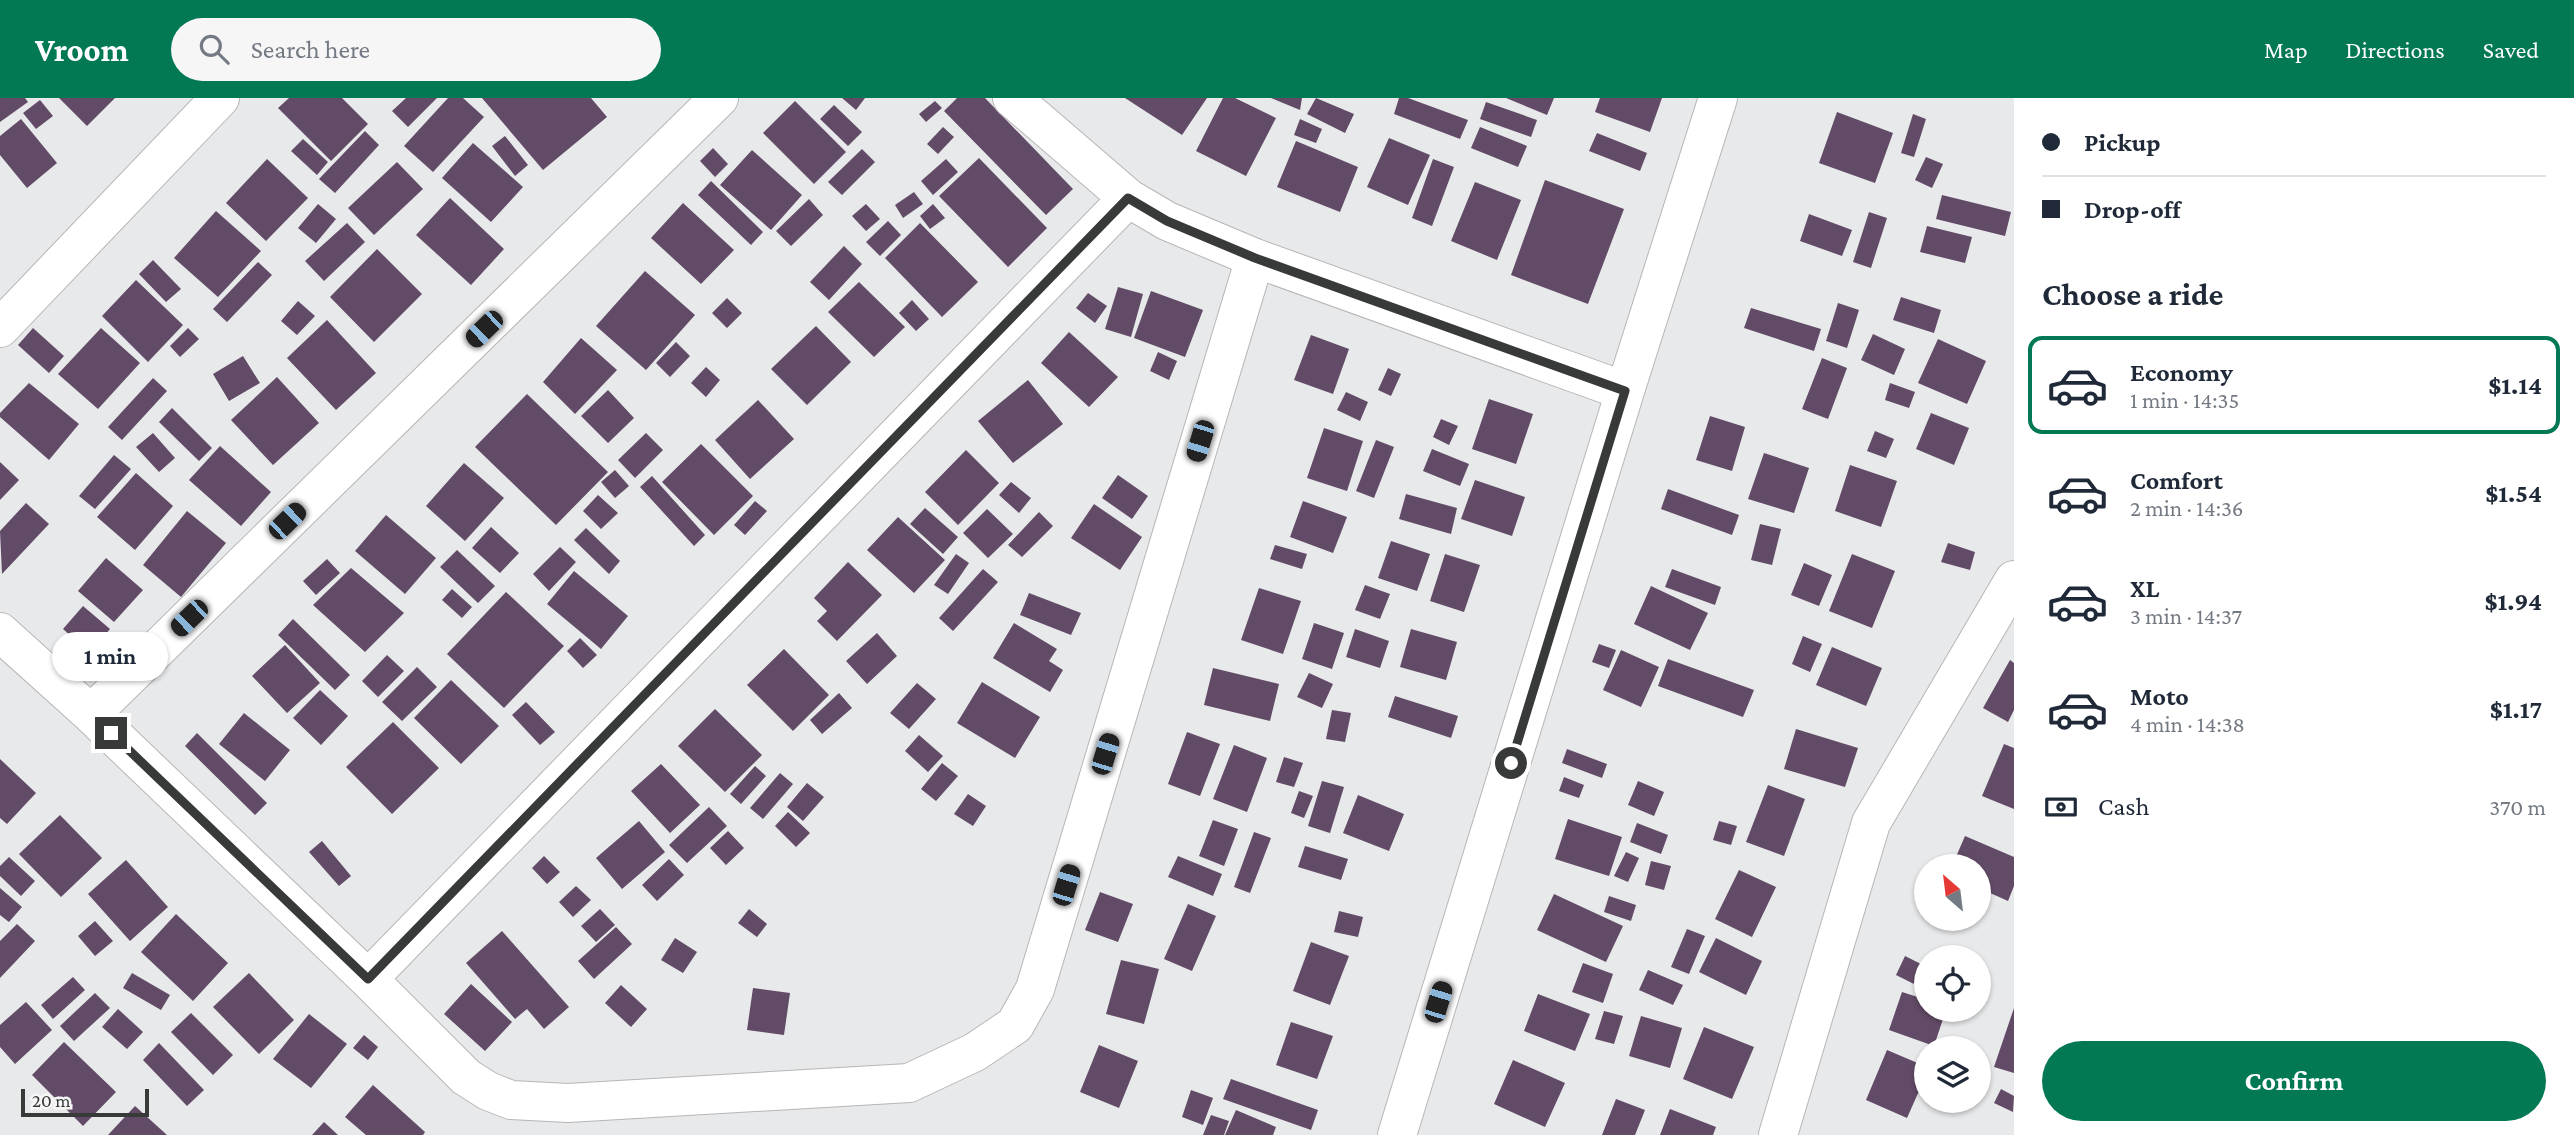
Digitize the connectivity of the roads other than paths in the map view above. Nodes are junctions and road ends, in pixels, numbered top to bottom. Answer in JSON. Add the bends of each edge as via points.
{"nodes":[{"id":1,"x":220,"y":98,"type":"edge"},
{"id":2,"x":719,"y":98,"type":"edge"},
{"id":3,"x":1012,"y":98,"type":"edge"},
{"id":4,"x":1718,"y":98,"type":"edge"},
{"id":5,"x":1128,"y":198,"type":"junction"},
{"id":6,"x":1255,"y":258,"type":"junction"},
{"id":7,"x":0,"y":328,"type":"edge"},
{"id":8,"x":1625,"y":391,"type":"junction"},
{"id":9,"x":2014,"y":580,"type":"edge"},
{"id":10,"x":0,"y":632,"type":"edge"},
{"id":11,"x":91,"y":714,"type":"junction"},
{"id":12,"x":368,"y":979,"type":"junction"},
{"id":13,"x":1397,"y":1135,"type":"edge"},
{"id":14,"x":1778,"y":1135,"type":"edge"}],
"edges":[{"from":1,"to":7,"type":"street"},
{"from":2,"to":11,"type":"street"},
{"from":3,"to":5,"type":"street"},
{"from":4,"to":8,"type":"street"},
{"from":5,"to":6,"type":"street","via":[[1167,221]]},
{"from":5,"to":12,"type":"street"},
{"from":6,"to":8,"type":"street"},
{"from":6,"to":12,"type":"street","via":[[1035,989],[1014,1025],[975,1052],[909,1083],[568,1103],[511,1100],[466,1077]]},
{"from":8,"to":13,"type":"street"},
{"from":9,"to":14,"type":"street","via":[[1871,823]]},
{"from":10,"to":11,"type":"street"},
{"from":11,"to":12,"type":"street"}]}
